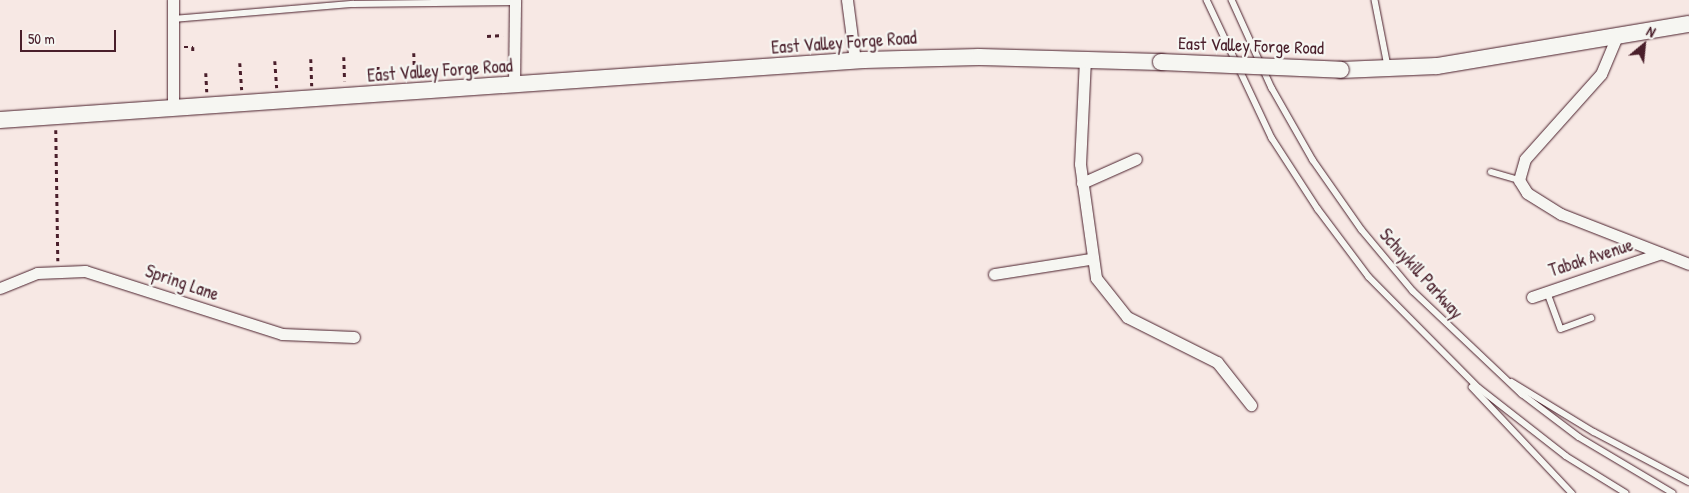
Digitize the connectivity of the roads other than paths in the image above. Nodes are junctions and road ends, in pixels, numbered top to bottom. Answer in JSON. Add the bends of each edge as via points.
{"nodes":[{"id":1,"x":173,"y":0,"type":"edge"},
{"id":2,"x":847,"y":0,"type":"edge"},
{"id":3,"x":1206,"y":0,"type":"edge"},
{"id":4,"x":1232,"y":0,"type":"edge"},
{"id":5,"x":1375,"y":0,"type":"edge"},
{"id":6,"x":515,"y":1,"type":"edge"},
{"id":7,"x":173,"y":19,"type":"junction"},
{"id":8,"x":1689,"y":24,"type":"edge"},
{"id":9,"x":1617,"y":36,"type":"junction"},
{"id":10,"x":1085,"y":59,"type":"junction"},
{"id":11,"x":855,"y":61,"type":"junction"},
{"id":12,"x":1389,"y":70,"type":"junction"},
{"id":13,"x":514,"y":86,"type":"junction"},
{"id":14,"x":173,"y":109,"type":"junction"},
{"id":15,"x":0,"y":120,"type":"edge"},
{"id":16,"x":1136,"y":159,"type":"dead end"},
{"id":17,"x":1490,"y":172,"type":"dead end"},
{"id":18,"x":1519,"y":180,"type":"junction"},
{"id":19,"x":1082,"y":183,"type":"junction"},
{"id":20,"x":1661,"y":253,"type":"junction"},
{"id":21,"x":1090,"y":259,"type":"junction"},
{"id":22,"x":1689,"y":264,"type":"edge"},
{"id":23,"x":994,"y":274,"type":"dead end"},
{"id":24,"x":0,"y":288,"type":"edge"},
{"id":25,"x":1547,"y":292,"type":"junction"},
{"id":26,"x":1532,"y":297,"type":"dead end"},
{"id":27,"x":1591,"y":318,"type":"dead end"},
{"id":28,"x":354,"y":337,"type":"dead end"},
{"id":29,"x":1450,"y":363,"type":"junction"},
{"id":30,"x":1494,"y":370,"type":"junction"},
{"id":31,"x":1251,"y":405,"type":"dead end"},
{"id":32,"x":1689,"y":482,"type":"edge"},
{"id":33,"x":1572,"y":493,"type":"edge"},
{"id":34,"x":1626,"y":493,"type":"edge"},
{"id":35,"x":1673,"y":493,"type":"edge"}],
"edges":[{"from":1,"to":7,"type":"street"},
{"from":2,"to":11,"type":"street"},
{"from":3,"to":29,"type":"lane","via":[[1251,98],[1318,209],[1369,277]]},
{"from":4,"to":30,"type":"lane","name":"Schuykill Parkway","via":[[1272,88],[1337,196],[1413,291]]},
{"from":5,"to":12,"type":"lane"},
{"from":6,"to":7,"type":"lane","via":[[353,4]]},
{"from":6,"to":13,"type":"street"},
{"from":7,"to":14,"type":"street"},
{"from":8,"to":9,"type":"main road","name":"East Valley Forge Road"},
{"from":9,"to":12,"type":"main road","name":"East Valley Forge Road"},
{"from":9,"to":18,"type":"street","via":[[1601,74],[1525,159]]},
{"from":10,"to":11,"type":"main road","name":"East Valley Forge Road"},
{"from":10,"to":12,"type":"main road","name":"East Valley Forge Road","bridge":true},
{"from":10,"to":19,"type":"street"},
{"from":11,"to":13,"type":"main road","name":"East Valley Forge Road"},
{"from":13,"to":14,"type":"main road","name":"East Valley Forge Road"},
{"from":14,"to":15,"type":"main road","name":"East Valley Forge Road"},
{"from":16,"to":19,"type":"street"},
{"from":17,"to":18,"type":"lane"},
{"from":18,"to":20,"type":"street","via":[[1527,193],[1561,214]]},
{"from":19,"to":21,"type":"street"},
{"from":20,"to":22,"type":"street"},
{"from":20,"to":25,"type":"street","name":"Tabak Avenue"},
{"from":21,"to":23,"type":"street"},
{"from":21,"to":31,"type":"street","via":[[1101,287],[1127,317],[1209,356]]},
{"from":24,"to":28,"type":"street","name":"Spring Lane","via":[[37,274],[85,271],[282,334]]},
{"from":25,"to":26,"type":"street","name":"Tabak Avenue"},
{"from":25,"to":27,"type":"lane","via":[[1561,329]]},
{"from":29,"to":33,"type":"lane"},
{"from":29,"to":34,"type":"lane","via":[[1540,437]]},
{"from":30,"to":32,"type":"lane","via":[[1594,432]]},
{"from":30,"to":35,"type":"lane","name":"Schuykill Parkway","via":[[1579,436]]}]}
